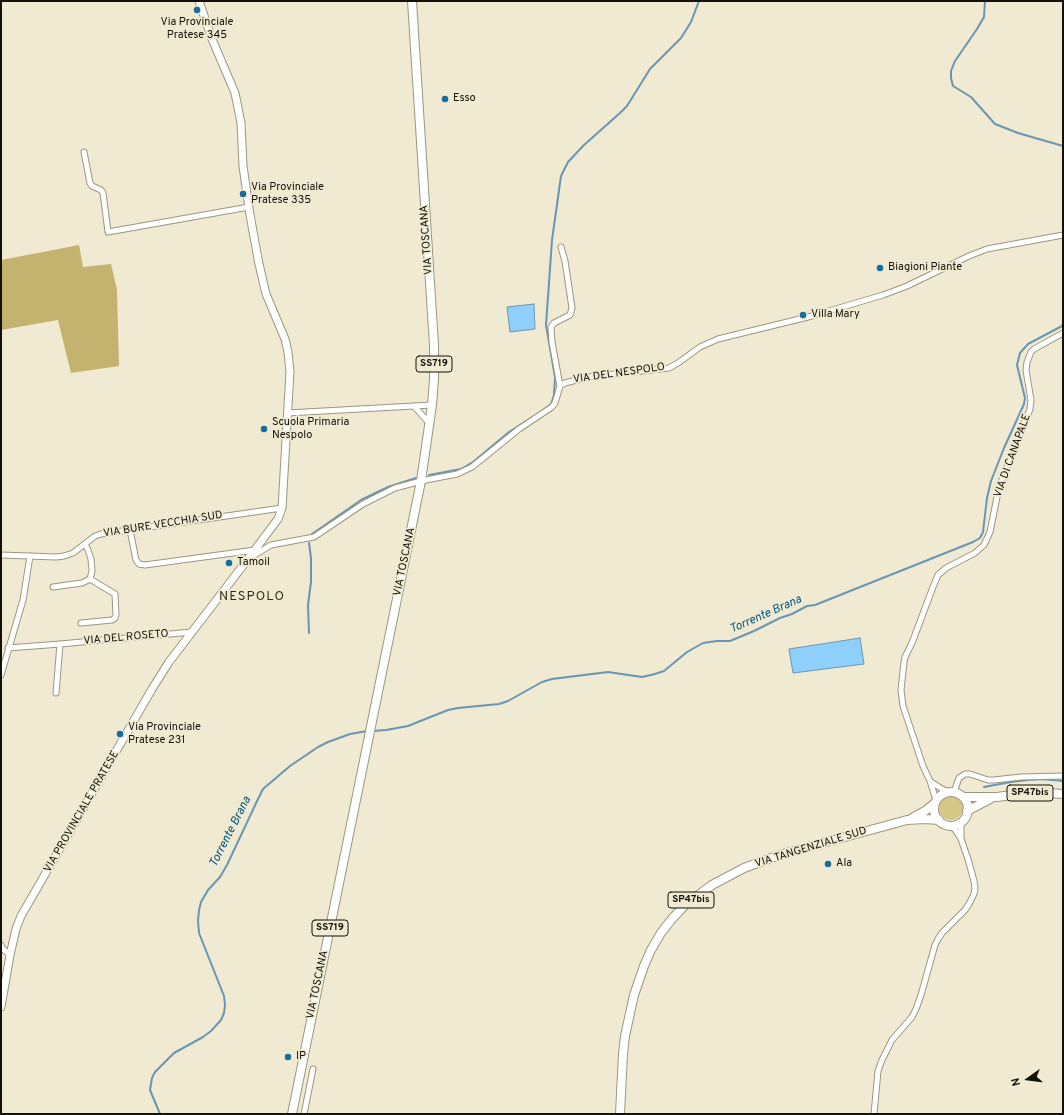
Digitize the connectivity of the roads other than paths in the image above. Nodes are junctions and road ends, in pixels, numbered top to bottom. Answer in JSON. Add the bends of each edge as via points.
{"nodes":[{"id":1,"x":199,"y":1,"type":"edge"},
{"id":2,"x":412,"y":1,"type":"edge"},
{"id":3,"x":84,"y":152,"type":"dead end"},
{"id":4,"x":249,"y":207,"type":"junction"},
{"id":5,"x":1063,"y":235,"type":"edge"},
{"id":6,"x":561,"y":247,"type":"dead end"},
{"id":7,"x":1063,"y":333,"type":"edge"},
{"id":8,"x":560,"y":386,"type":"junction"},
{"id":9,"x":432,"y":405,"type":"junction"},
{"id":10,"x":414,"y":406,"type":"junction"},
{"id":11,"x":287,"y":413,"type":"junction"},
{"id":12,"x":430,"y":424,"type":"junction"},
{"id":13,"x":421,"y":481,"type":"junction"},
{"id":14,"x":282,"y":508,"type":"junction"},
{"id":15,"x":130,"y":530,"type":"junction"},
{"id":16,"x":85,"y":544,"type":"junction"},
{"id":17,"x":255,"y":550,"type":"junction"},
{"id":18,"x":1,"y":555,"type":"edge"},
{"id":19,"x":30,"y":556,"type":"junction"},
{"id":20,"x":248,"y":559,"type":"junction"},
{"id":21,"x":90,"y":579,"type":"junction"},
{"id":22,"x":53,"y":587,"type":"dead end"},
{"id":23,"x":81,"y":623,"type":"dead end"},
{"id":24,"x":192,"y":632,"type":"junction"},
{"id":25,"x":60,"y":644,"type":"junction"},
{"id":26,"x":8,"y":648,"type":"junction"},
{"id":27,"x":1,"y":675,"type":"edge"},
{"id":28,"x":56,"y":693,"type":"dead end"},
{"id":29,"x":1063,"y":776,"type":"edge"},
{"id":30,"x":930,"y":781,"type":"junction"},
{"id":31,"x":951,"y":792,"type":"junction"},
{"id":32,"x":1063,"y":794,"type":"edge"},
{"id":33,"x":963,"y":797,"type":"junction"},
{"id":34,"x":997,"y":797,"type":"junction"},
{"id":35,"x":935,"y":801,"type":"junction"},
{"id":36,"x":967,"y":811,"type":"junction"},
{"id":37,"x":907,"y":820,"type":"junction"},
{"id":38,"x":939,"y":820,"type":"junction"},
{"id":39,"x":961,"y":822,"type":"junction"},
{"id":40,"x":951,"y":825,"type":"junction"},
{"id":41,"x":961,"y":839,"type":"junction"},
{"id":42,"x":1,"y":945,"type":"edge"},
{"id":43,"x":10,"y":955,"type":"junction"},
{"id":44,"x":1,"y":1005,"type":"edge"},
{"id":45,"x":313,"y":1069,"type":"dead end"},
{"id":46,"x":292,"y":1114,"type":"edge"},
{"id":47,"x":304,"y":1114,"type":"edge"},
{"id":48,"x":620,"y":1114,"type":"edge"},
{"id":49,"x":874,"y":1114,"type":"edge"}],
"edges":[{"from":1,"to":4,"type":"street","name":"VIA PROVINCIALE PRATESE","via":[[235,93],[241,123],[243,166]]},
{"from":2,"to":9,"type":"main road","name":"VIA TOSCANA","number":"SS719","via":[[433,332]]},
{"from":3,"to":4,"type":"street","via":[[90,183],[103,193],[108,232]]},
{"from":4,"to":11,"type":"street","name":"VIA PROVINCIALE PRATESE","via":[[266,294],[288,352],[290,372]]},
{"from":5,"to":8,"type":"street","name":"VIA DEL NESPOLO","via":[[987,249],[883,295],[718,339],[700,346],[669,368],[582,378]]},
{"from":6,"to":8,"type":"street","name":"VIA DEL NESPOLO","via":[[572,308],[570,315],[552,324],[552,345]]},
{"from":7,"to":30,"type":"street","name":"VIA DI CANAPALE","via":[[1034,349],[1027,362],[1030,409],[999,487],[987,539],[974,553],[938,575],[905,657],[902,700]]},
{"from":8,"to":13,"type":"street","name":"VIA DEL NESPOLO","via":[[552,408],[519,429],[472,467],[457,474]]},
{"from":9,"to":10,"type":"street"},
{"from":9,"to":12,"type":"main road","name":"VIA TOSCANA","number":"SS719"},
{"from":10,"to":11,"type":"street"},
{"from":10,"to":12,"type":"street"},
{"from":11,"to":14,"type":"street","name":"VIA PROVINCIALE PRATESE"},
{"from":12,"to":13,"type":"main road","name":"VIA TOSCANA","number":"SS719"},
{"from":13,"to":20,"type":"street","name":"VIA DEL NESPOLO","via":[[373,498],[314,537],[271,545]]},
{"from":13,"to":46,"type":"main road","name":"VIA TOSCANA","number":"SS719"},
{"from":14,"to":15,"type":"street","name":"VIA BURE VECCHIA SUD"},
{"from":14,"to":17,"type":"street","name":"VIA PROVINCIALE PRATESE","via":[[278,518]]},
{"from":15,"to":16,"type":"street","name":"VIA BURE VECCHIA SUD","via":[[99,535]]},
{"from":15,"to":17,"type":"street","via":[[136,560],[139,564],[145,565]]},
{"from":16,"to":19,"type":"street","name":"VIA BURE VECCHIA SUD","via":[[64,556]]},
{"from":16,"to":21,"type":"street","via":[[91,559]]},
{"from":17,"to":20,"type":"street","name":"VIA PROVINCIALE PRATESE"},
{"from":18,"to":19,"type":"street","name":"VIA BURE VECCHIA SUD"},
{"from":19,"to":26,"type":"street","via":[[24,596]]},
{"from":20,"to":24,"type":"street","name":"VIA PROVINCIALE PRATESE"},
{"from":21,"to":22,"type":"street","via":[[82,583]]},
{"from":21,"to":23,"type":"street","via":[[115,594],[116,615],[112,620]]},
{"from":24,"to":25,"type":"street","name":"VIA DEL ROSETO"},
{"from":24,"to":43,"type":"street","name":"VIA PROVINCIALE PRATESE","via":[[152,689],[21,916]]},
{"from":25,"to":26,"type":"street","name":"VIA DEL ROSETO"},
{"from":25,"to":28,"type":"street"},
{"from":26,"to":27,"type":"street"},
{"from":29,"to":31,"type":"street","via":[[994,780],[965,774],[959,778]]},
{"from":30,"to":31,"type":"street"},
{"from":30,"to":35,"type":"street","name":"VIA DI CANAPALE"},
{"from":31,"to":33,"type":"main road","number":"SP47bis"},
{"from":31,"to":35,"type":"main road","name":"VIA TANGENZIALE SUD","number":"SP47bis","via":[[942,794]]},
{"from":32,"to":34,"type":"main road","number":"SP47bis","via":[[1034,792]]},
{"from":33,"to":34,"type":"main road","number":"SP47bis"},
{"from":33,"to":36,"type":"main road"},
{"from":34,"to":36,"type":"main road","number":"SP47bis"},
{"from":35,"to":37,"type":"main road","name":"VIA TANGENZIALE SUD","number":"SP47bis","via":[[925,811]]},
{"from":35,"to":38,"type":"main road","via":[[935,814]]},
{"from":36,"to":39,"type":"main road"},
{"from":37,"to":38,"type":"main road","name":"VIA TANGENZIALE SUD","number":"SP47bis"},
{"from":37,"to":48,"type":"main road","name":"VIA TANGENZIALE SUD","number":"SP47bis","via":[[757,863],[727,876],[685,905],[661,933],[651,950],[636,988],[624,1048]]},
{"from":38,"to":40,"type":"main road","name":"VIA TANGENZIALE SUD","number":"SP47bis","via":[[943,824]]},
{"from":39,"to":40,"type":"main road"},
{"from":39,"to":41,"type":"street"},
{"from":40,"to":41,"type":"street"},
{"from":41,"to":49,"type":"street","via":[[974,881],[974,894],[965,910],[938,939],[916,1009],[884,1055],[878,1071]]},
{"from":42,"to":43,"type":"street"},
{"from":43,"to":44,"type":"street","name":"VIA PROVINCIALE PRATESE"},
{"from":45,"to":47,"type":"street"}]}
